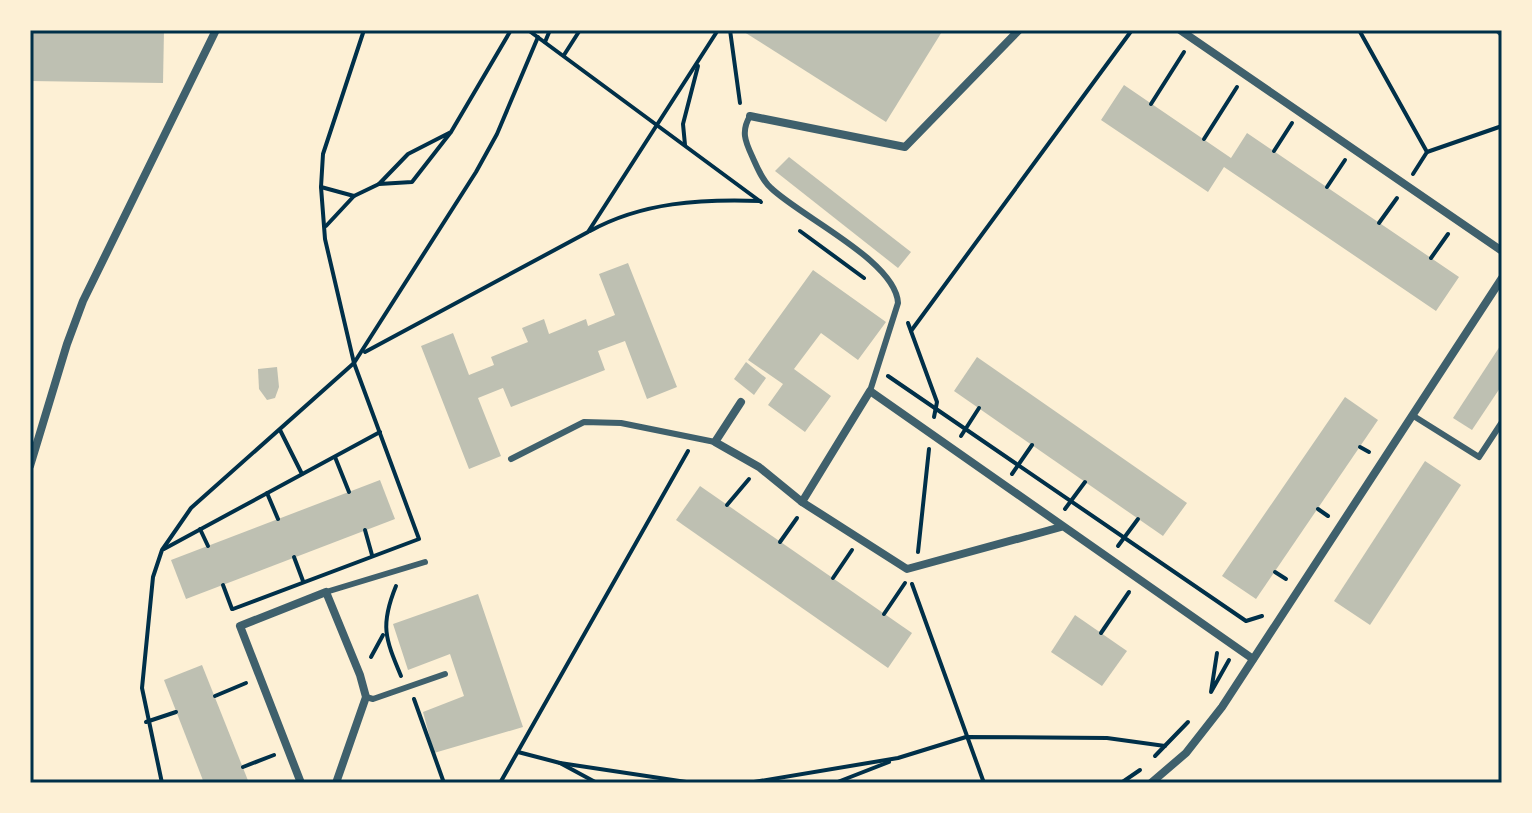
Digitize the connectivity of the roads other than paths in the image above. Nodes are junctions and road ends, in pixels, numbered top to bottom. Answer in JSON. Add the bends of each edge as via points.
{"nodes":[{"id":1,"x":216,"y":30,"type":"edge"},
{"id":2,"x":1019,"y":30,"type":"edge"},
{"id":3,"x":1180,"y":30,"type":"edge"},
{"id":4,"x":750,"y":116,"type":"joint"},
{"id":5,"x":1502,"y":251,"type":"edge"},
{"id":6,"x":1501,"y":280,"type":"edge"},
{"id":7,"x":870,"y":391,"type":"junction"},
{"id":8,"x":741,"y":402,"type":"dead end"},
{"id":9,"x":1412,"y":415,"type":"junction"},
{"id":10,"x":1502,"y":422,"type":"edge"},
{"id":11,"x":715,"y":442,"type":"junction"},
{"id":12,"x":511,"y":459,"type":"dead end"},
{"id":13,"x":30,"y":466,"type":"edge"},
{"id":14,"x":804,"y":503,"type":"junction"},
{"id":15,"x":1058,"y":526,"type":"junction"},
{"id":16,"x":425,"y":562,"type":"dead end"},
{"id":17,"x":326,"y":592,"type":"junction"},
{"id":18,"x":1253,"y":659,"type":"junction"},
{"id":19,"x":445,"y":674,"type":"dead end"},
{"id":20,"x":366,"y":697,"type":"junction"},
{"id":21,"x":301,"y":783,"type":"edge"},
{"id":22,"x":336,"y":783,"type":"edge"},
{"id":23,"x":1151,"y":783,"type":"edge"}],
"edges":[{"from":1,"to":13,"type":"street","via":[[83,301]]},
{"from":2,"to":4,"type":"street","via":[[905,147]]},
{"from":3,"to":5,"type":"street"},
{"from":4,"to":7,"type":"lane","via":[[743,127],[770,188],[891,280],[897,291],[898,303]]},
{"from":6,"to":9,"type":"street"},
{"from":7,"to":14,"type":"street"},
{"from":7,"to":15,"type":"street"},
{"from":8,"to":11,"type":"street"},
{"from":9,"to":10,"type":"lane","via":[[1479,457]]},
{"from":9,"to":18,"type":"street"},
{"from":11,"to":12,"type":"lane","via":[[621,423],[584,422]]},
{"from":11,"to":14,"type":"street","via":[[759,467]]},
{"from":14,"to":15,"type":"street","via":[[907,569]]},
{"from":15,"to":18,"type":"street"},
{"from":16,"to":17,"type":"lane"},
{"from":17,"to":20,"type":"street"},
{"from":17,"to":21,"type":"street","via":[[240,626]]},
{"from":18,"to":23,"type":"street","via":[[1186,753]]},
{"from":19,"to":20,"type":"lane"},
{"from":20,"to":22,"type":"street"}]}
